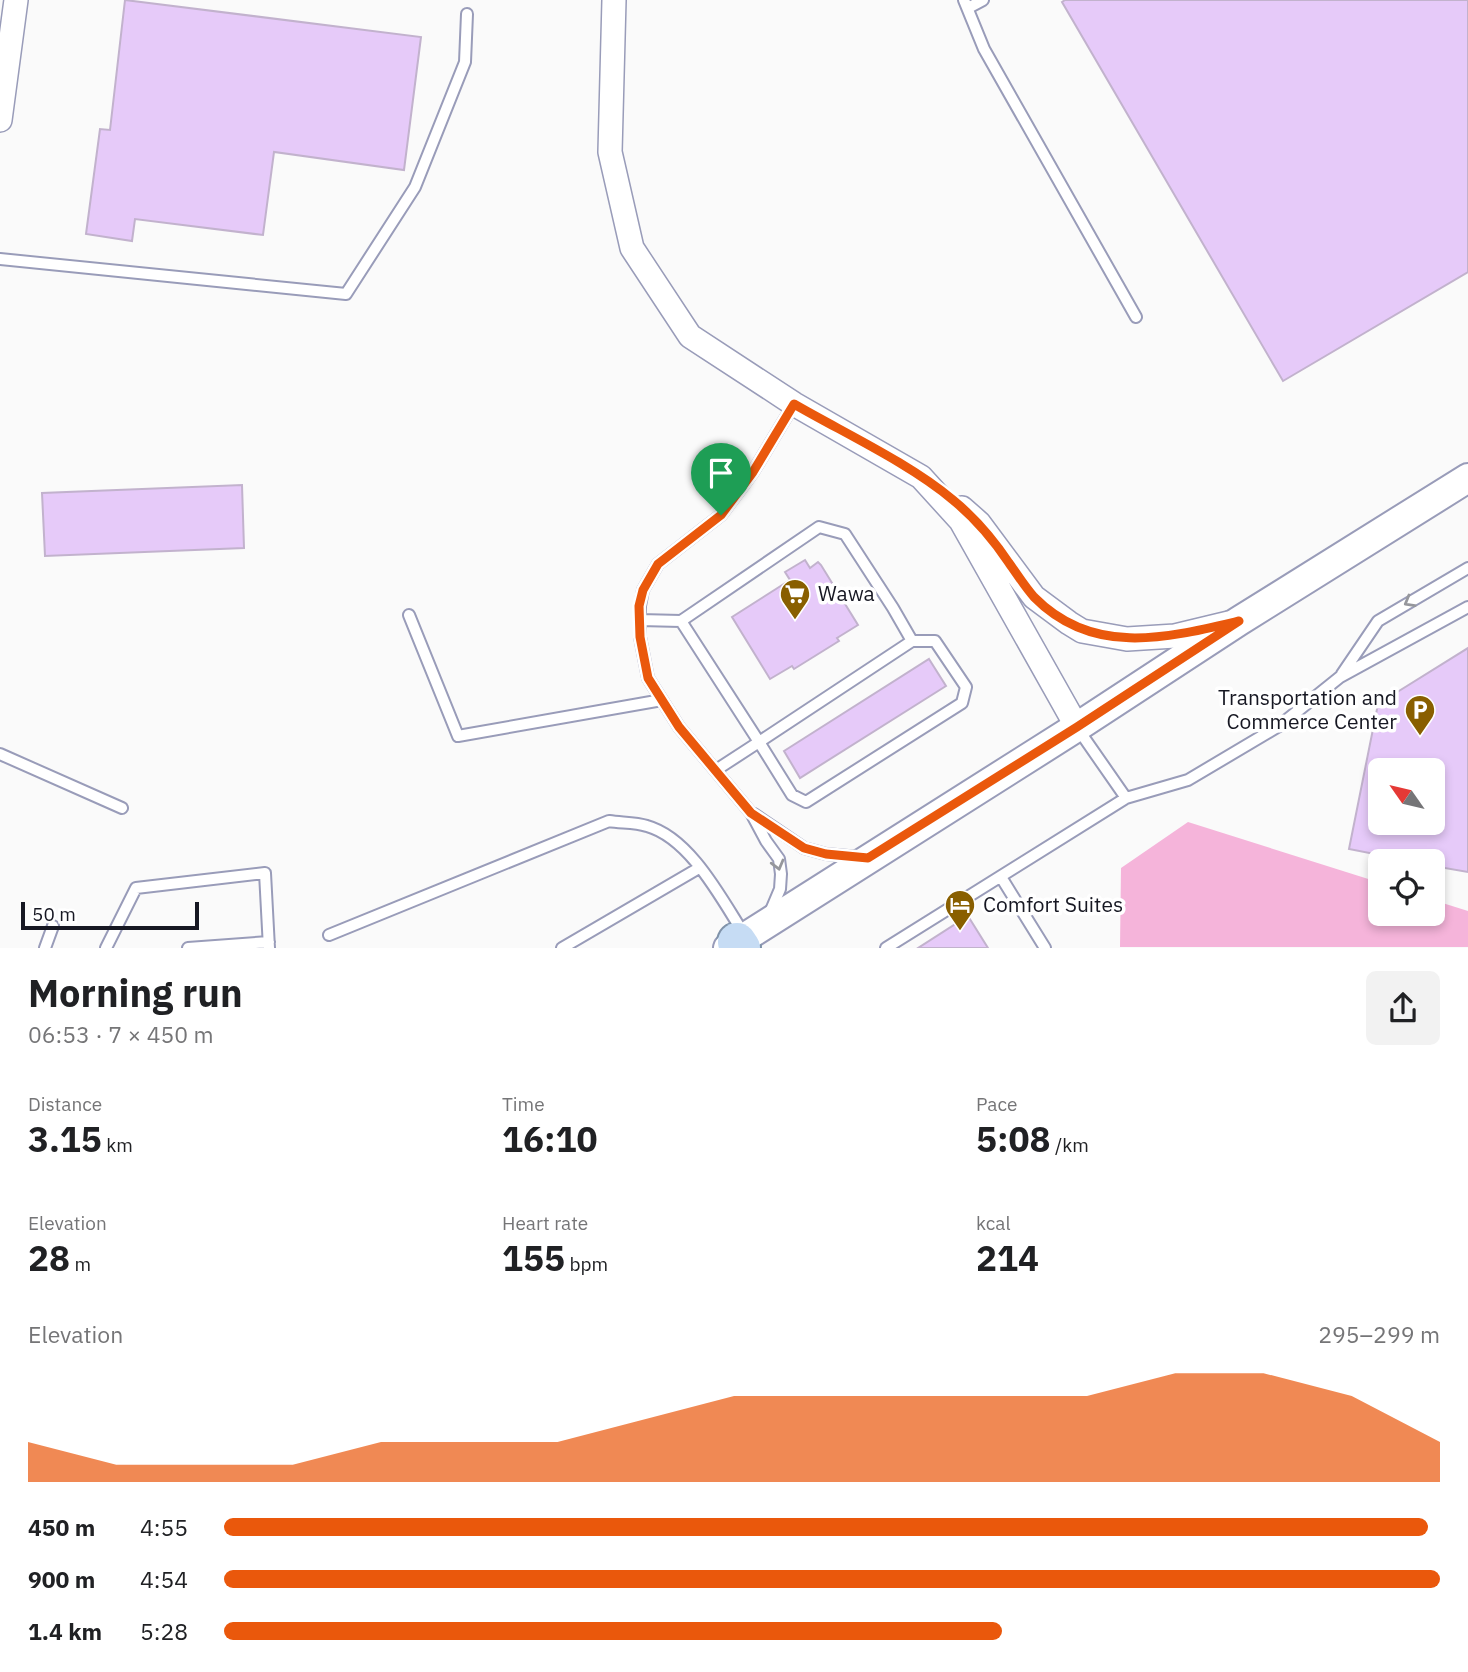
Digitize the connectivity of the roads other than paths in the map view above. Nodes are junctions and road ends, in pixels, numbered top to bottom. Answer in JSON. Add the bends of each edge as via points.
{"nodes":[{"id":1,"x":16,"y":0,"type":"edge"},
{"id":2,"x":614,"y":0,"type":"edge"},
{"id":3,"x":983,"y":0,"type":"edge"},
{"id":4,"x":966,"y":4,"type":"edge"},
{"id":5,"x":467,"y":14,"type":"dead end"},
{"id":6,"x":0,"y":120,"type":"edge"},
{"id":7,"x":0,"y":259,"type":"edge"},
{"id":8,"x":1136,"y":317,"type":"dead end"},
{"id":9,"x":794,"y":404,"type":"junction"},
{"id":10,"x":921,"y":477,"type":"junction"},
{"id":11,"x":1468,"y":478,"type":"edge"},
{"id":12,"x":1468,"y":568,"type":"edge"},
{"id":13,"x":1468,"y":607,"type":"edge"},
{"id":14,"x":410,"y":615,"type":"dead end"},
{"id":15,"x":640,"y":620,"type":"junction"},
{"id":16,"x":681,"y":621,"type":"junction"},
{"id":17,"x":1239,"y":621,"type":"junction"},
{"id":18,"x":912,"y":641,"type":"junction"},
{"id":19,"x":1340,"y":677,"type":"junction"},
{"id":20,"x":662,"y":700,"type":"junction"},
{"id":21,"x":1077,"y":727,"type":"junction"},
{"id":22,"x":759,"y":742,"type":"junction"},
{"id":23,"x":0,"y":754,"type":"edge"},
{"id":24,"x":716,"y":770,"type":"junction"},
{"id":25,"x":1126,"y":799,"type":"junction"},
{"id":26,"x":122,"y":808,"type":"dead end"},
{"id":27,"x":751,"y":813,"type":"junction"},
{"id":28,"x":868,"y":858,"type":"junction"},
{"id":29,"x":699,"y":868,"type":"junction"},
{"id":30,"x":1001,"y":877,"type":"junction"},
{"id":31,"x":54,"y":926,"type":"dead end"},
{"id":32,"x":329,"y":934,"type":"dead end"},
{"id":33,"x":744,"y":939,"type":"edge"},
{"id":34,"x":269,"y":945,"type":"edge"},
{"id":35,"x":45,"y":947,"type":"edge"},
{"id":36,"x":106,"y":947,"type":"edge"},
{"id":37,"x":188,"y":947,"type":"edge"},
{"id":38,"x":562,"y":947,"type":"edge"},
{"id":39,"x":886,"y":947,"type":"edge"},
{"id":40,"x":1045,"y":947,"type":"edge"}],
"edges":[{"from":1,"to":6,"type":"street"},
{"from":2,"to":9,"type":"street","via":[[610,152],[632,248],[690,336]]},
{"from":3,"to":4,"type":"lane"},
{"from":4,"to":8,"type":"lane","via":[[984,49]]},
{"from":5,"to":7,"type":"lane","via":[[465,62],[415,187],[346,294]]},
{"from":9,"to":10,"type":"street"},
{"from":9,"to":15,"type":"lane","via":[[721,515],[658,564],[643,590]]},
{"from":10,"to":17,"type":"street","via":[[979,523],[1034,597],[1083,631],[1127,639],[1175,636]]},
{"from":10,"to":21,"type":"street","via":[[961,521]]},
{"from":11,"to":17,"type":"street"},
{"from":12,"to":19,"type":"lane","one_way":true,"via":[[1378,621]]},
{"from":13,"to":19,"type":"lane"},
{"from":14,"to":20,"type":"lane","via":[[458,736]]},
{"from":15,"to":16,"type":"lane"},
{"from":15,"to":20,"type":"lane","via":[[648,678]]},
{"from":16,"to":18,"type":"lane","via":[[819,527],[845,534]]},
{"from":16,"to":22,"type":"lane"},
{"from":17,"to":21,"type":"street"},
{"from":18,"to":22,"type":"lane"},
{"from":18,"to":22,"type":"lane","via":[[935,641],[966,687],[962,703],[806,802],[792,795]]},
{"from":19,"to":25,"type":"lane","via":[[1279,726],[1188,780]]},
{"from":20,"to":24,"type":"lane"},
{"from":21,"to":25,"type":"lane"},
{"from":21,"to":28,"type":"street"},
{"from":22,"to":24,"type":"lane"},
{"from":23,"to":26,"type":"lane"},
{"from":24,"to":27,"type":"lane"},
{"from":25,"to":30,"type":"lane"},
{"from":27,"to":28,"type":"lane","via":[[804,848]]},
{"from":27,"to":33,"type":"lane","one_way":true,"via":[[779,859],[781,874],[780,889]]},
{"from":28,"to":33,"type":"street"},
{"from":29,"to":32,"type":"lane","via":[[679,843],[648,826],[608,821]]},
{"from":29,"to":33,"type":"lane"},
{"from":29,"to":38,"type":"lane"},
{"from":30,"to":39,"type":"lane"},
{"from":30,"to":40,"type":"lane"},
{"from":31,"to":35,"type":"lane"},
{"from":34,"to":36,"type":"lane","via":[[265,873],[136,888]]},
{"from":34,"to":37,"type":"lane"}]}
